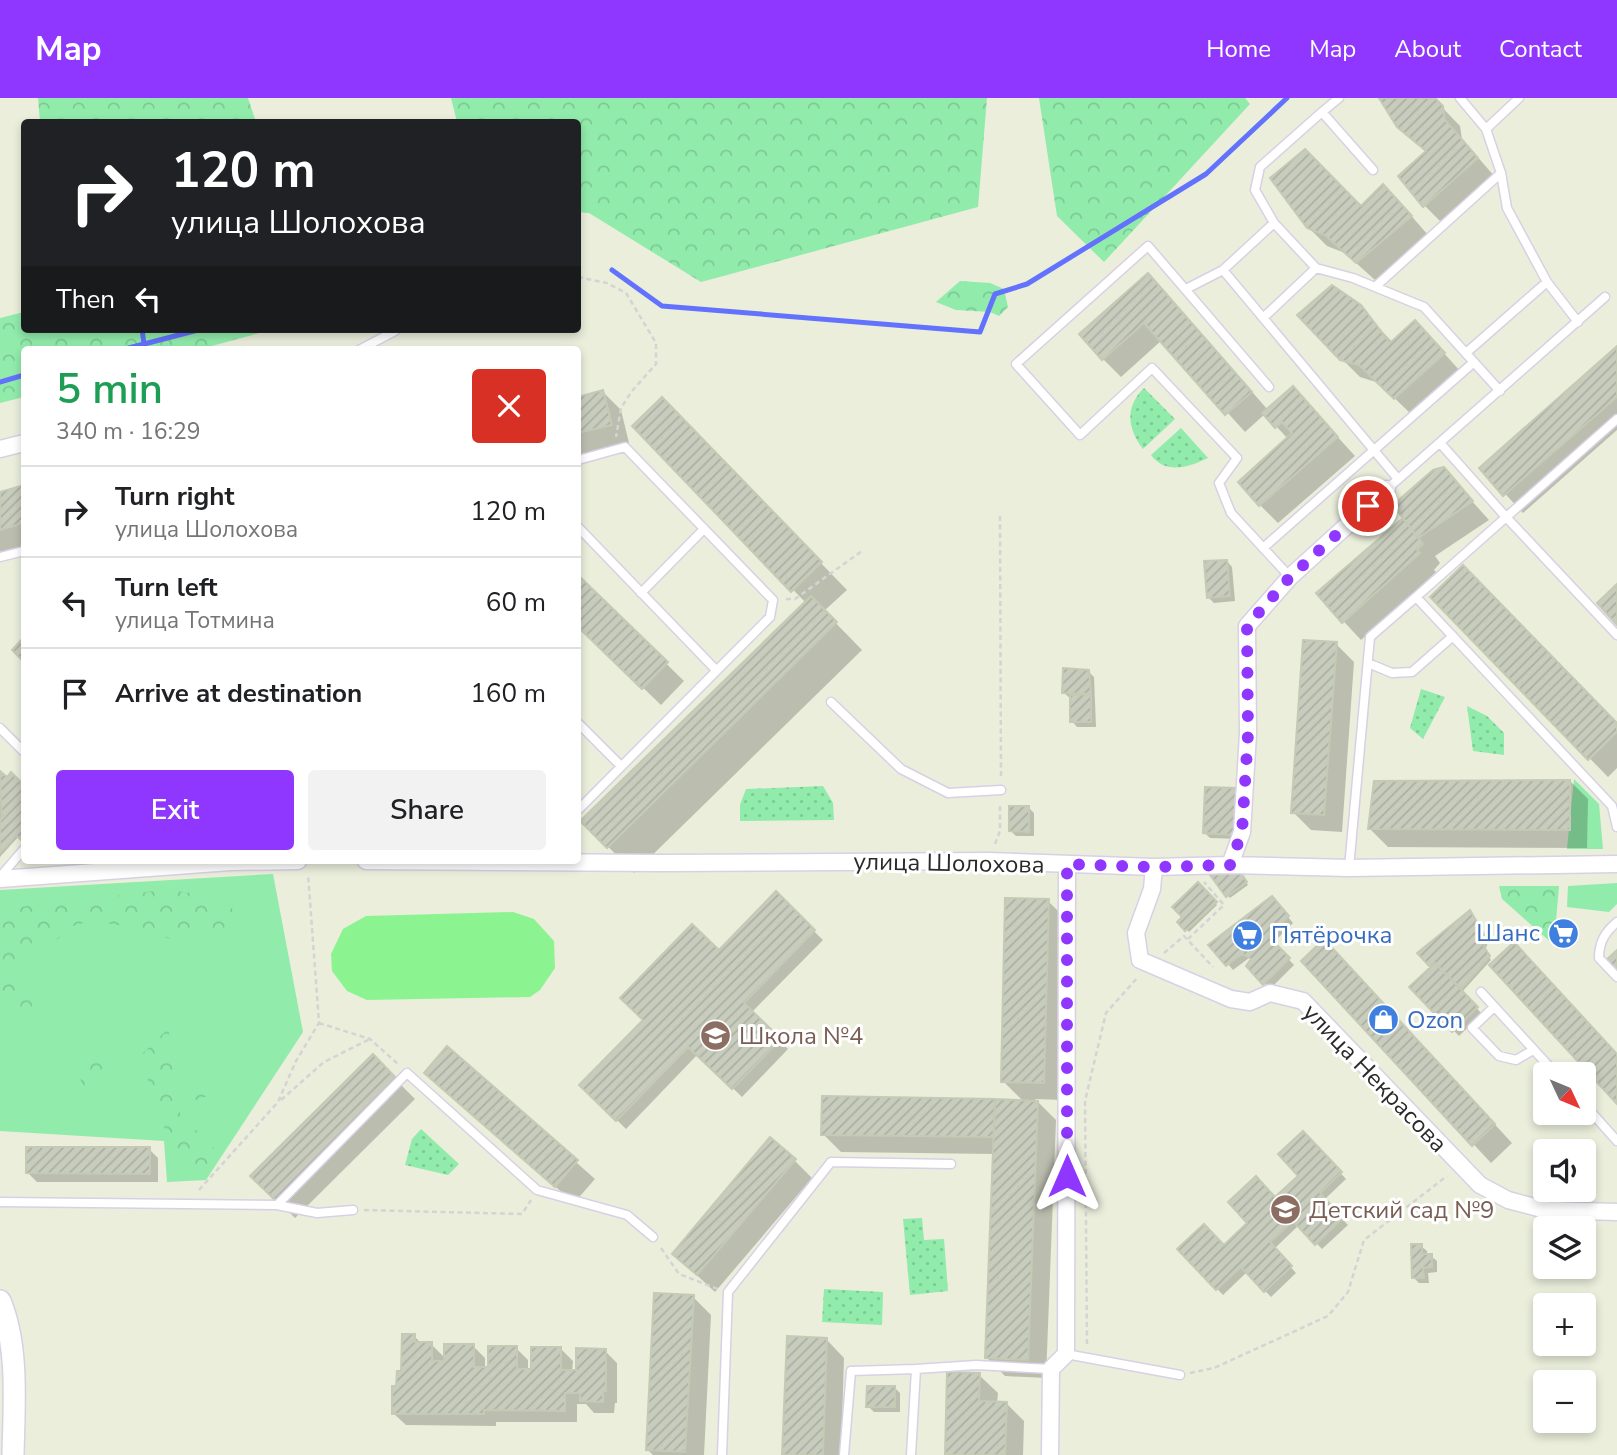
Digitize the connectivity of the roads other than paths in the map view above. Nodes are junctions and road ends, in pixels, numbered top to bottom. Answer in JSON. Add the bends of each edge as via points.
{"nodes":[{"id":1,"x":1339,"y":98,"type":"edge"},
{"id":2,"x":1460,"y":98,"type":"edge"},
{"id":3,"x":1519,"y":98,"type":"edge"},
{"id":4,"x":1322,"y":111,"type":"junction"},
{"id":5,"x":1486,"y":129,"type":"junction"},
{"id":6,"x":1373,"y":170,"type":"dead end"},
{"id":7,"x":1501,"y":173,"type":"junction"},
{"id":8,"x":1274,"y":223,"type":"junction"},
{"id":9,"x":1316,"y":268,"type":"junction"},
{"id":10,"x":1223,"y":270,"type":"junction"},
{"id":11,"x":1547,"y":282,"type":"junction"},
{"id":12,"x":1375,"y":287,"type":"junction"},
{"id":13,"x":1186,"y":289,"type":"junction"},
{"id":14,"x":1605,"y":297,"type":"dead end"},
{"id":15,"x":1263,"y":318,"type":"junction"},
{"id":16,"x":1578,"y":322,"type":"junction"},
{"id":17,"x":387,"y":333,"type":"edge"},
{"id":18,"x":366,"y":346,"type":"edge"},
{"id":19,"x":1466,"y":353,"type":"junction"},
{"id":20,"x":1474,"y":362,"type":"junction"},
{"id":21,"x":1269,"y":387,"type":"dead end"},
{"id":22,"x":1500,"y":391,"type":"junction"},
{"id":23,"x":1617,"y":419,"type":"edge"},
{"id":24,"x":1440,"y":443,"type":"junction"},
{"id":25,"x":21,"y":444,"type":"edge"},
{"id":26,"x":0,"y":449,"type":"edge"},
{"id":27,"x":1374,"y":450,"type":"junction"},
{"id":28,"x":581,"y":459,"type":"edge"},
{"id":29,"x":1392,"y":484,"type":"junction"},
{"id":30,"x":1506,"y":517,"type":"junction"},
{"id":31,"x":704,"y":529,"type":"junction"},
{"id":32,"x":581,"y":530,"type":"edge"},
{"id":33,"x":1263,"y":548,"type":"junction"},
{"id":34,"x":21,"y":552,"type":"edge"},
{"id":35,"x":0,"y":557,"type":"edge"},
{"id":36,"x":1290,"y":577,"type":"junction"},
{"id":37,"x":641,"y":593,"type":"junction"},
{"id":38,"x":1416,"y":597,"type":"junction"},
{"id":39,"x":1617,"y":635,"type":"edge"},
{"id":40,"x":1453,"y":636,"type":"junction"},
{"id":41,"x":1368,"y":663,"type":"junction"},
{"id":42,"x":716,"y":670,"type":"junction"},
{"id":43,"x":831,"y":702,"type":"dead end"},
{"id":44,"x":581,"y":726,"type":"edge"},
{"id":45,"x":0,"y":728,"type":"edge"},
{"id":46,"x":21,"y":749,"type":"edge"},
{"id":47,"x":621,"y":766,"type":"junction"},
{"id":48,"x":1000,"y":790,"type":"road end"},
{"id":49,"x":581,"y":807,"type":"edge"},
{"id":50,"x":1617,"y":827,"type":"edge"},
{"id":51,"x":21,"y":853,"type":"edge"},
{"id":52,"x":581,"y":861,"type":"edge"},
{"id":53,"x":190,"y":864,"type":"edge"},
{"id":54,"x":267,"y":864,"type":"edge"},
{"id":55,"x":1067,"y":864,"type":"junction"},
{"id":56,"x":1617,"y":864,"type":"edge"},
{"id":57,"x":1230,"y":865,"type":"junction"},
{"id":58,"x":303,"y":867,"type":"edge"},
{"id":59,"x":1154,"y":867,"type":"junction"},
{"id":60,"x":1349,"y":868,"type":"junction"},
{"id":61,"x":0,"y":878,"type":"edge"},
{"id":62,"x":1617,"y":922,"type":"edge"},
{"id":63,"x":1617,"y":977,"type":"edge"},
{"id":64,"x":1481,"y":992,"type":"dead end"},
{"id":65,"x":1494,"y":1007,"type":"junction"},
{"id":66,"x":1534,"y":1049,"type":"junction"},
{"id":67,"x":1545,"y":1062,"type":"edge"},
{"id":68,"x":1596,"y":1117,"type":"edge"},
{"id":69,"x":1617,"y":1141,"type":"edge"},
{"id":70,"x":951,"y":1164,"type":"dead end"},
{"id":71,"x":0,"y":1202,"type":"edge"},
{"id":72,"x":277,"y":1205,"type":"junction"},
{"id":73,"x":354,"y":1210,"type":"road end"},
{"id":74,"x":1617,"y":1212,"type":"edge"},
{"id":75,"x":653,"y":1237,"type":"road end"},
{"id":76,"x":0,"y":1301,"type":"edge"},
{"id":77,"x":1066,"y":1354,"type":"junction"},
{"id":78,"x":916,"y":1368,"type":"junction"},
{"id":79,"x":1051,"y":1369,"type":"junction"},
{"id":80,"x":1180,"y":1375,"type":"road end"},
{"id":81,"x":13,"y":1455,"type":"edge"},
{"id":82,"x":722,"y":1455,"type":"edge"},
{"id":83,"x":844,"y":1455,"type":"edge"},
{"id":84,"x":911,"y":1455,"type":"edge"},
{"id":85,"x":1050,"y":1455,"type":"edge"}],
"edges":[{"from":1,"to":4,"type":"lane"},
{"from":2,"to":5,"type":"lane"},
{"from":3,"to":5,"type":"lane"},
{"from":4,"to":6,"type":"lane"},
{"from":4,"to":8,"type":"lane","via":[[1259,167],[1255,190]]},
{"from":5,"to":7,"type":"lane"},
{"from":7,"to":11,"type":"lane","via":[[1507,208]]},
{"from":7,"to":12,"type":"lane"},
{"from":8,"to":9,"type":"lane"},
{"from":8,"to":10,"type":"lane"},
{"from":9,"to":12,"type":"lane"},
{"from":9,"to":15,"type":"lane"},
{"from":10,"to":13,"type":"lane"},
{"from":10,"to":15,"type":"lane"},
{"from":11,"to":16,"type":"lane"},
{"from":11,"to":19,"type":"lane"},
{"from":12,"to":19,"type":"lane","via":[[1424,307]]},
{"from":13,"to":21,"type":"lane"},
{"from":13,"to":33,"type":"lane","via":[[1148,246],[1016,364],[1080,435],[1152,368],[1237,458],[1219,483],[1231,513]]},
{"from":14,"to":16,"type":"lane"},
{"from":15,"to":27,"type":"lane"},
{"from":16,"to":22,"type":"lane"},
{"from":17,"to":18,"type":"lane"},
{"from":19,"to":20,"type":"lane"},
{"from":20,"to":22,"type":"lane"},
{"from":20,"to":27,"type":"lane"},
{"from":22,"to":24,"type":"lane"},
{"from":23,"to":30,"type":"lane"},
{"from":24,"to":29,"type":"lane"},
{"from":24,"to":30,"type":"lane"},
{"from":25,"to":26,"type":"street"},
{"from":27,"to":29,"type":"lane"},
{"from":27,"to":33,"type":"lane"},
{"from":28,"to":31,"type":"lane","via":[[625,447]]},
{"from":29,"to":36,"type":"street"},
{"from":30,"to":38,"type":"lane"},
{"from":30,"to":39,"type":"lane"},
{"from":31,"to":37,"type":"lane"},
{"from":31,"to":42,"type":"lane","via":[[773,600],[770,617]]},
{"from":32,"to":37,"type":"lane"},
{"from":33,"to":36,"type":"lane"},
{"from":34,"to":35,"type":"lane"},
{"from":36,"to":57,"type":"street","via":[[1247,626],[1248,734],[1242,832]]},
{"from":37,"to":42,"type":"lane"},
{"from":38,"to":40,"type":"lane"},
{"from":38,"to":41,"type":"lane","via":[[1370,637]]},
{"from":40,"to":41,"type":"lane","via":[[1412,672],[1392,673]]},
{"from":40,"to":50,"type":"lane","via":[[1612,806]]},
{"from":41,"to":60,"type":"lane"},
{"from":42,"to":47,"type":"lane"},
{"from":43,"to":48,"type":"lane","via":[[901,769],[948,793]]},
{"from":44,"to":47,"type":"lane"},
{"from":45,"to":46,"type":"lane"},
{"from":47,"to":49,"type":"lane"},
{"from":51,"to":61,"type":"lane"},
{"from":52,"to":55,"type":"street","name":"улица Шолохова"},
{"from":53,"to":61,"type":"street"},
{"from":54,"to":58,"type":"street"},
{"from":55,"to":59,"type":"street","name":"улица Шолохова"},
{"from":55,"to":77,"type":"street"},
{"from":56,"to":60,"type":"street","name":"улица Шолохова"},
{"from":57,"to":59,"type":"street","name":"улица Шолохова"},
{"from":57,"to":60,"type":"street","name":"улица Шолохова"},
{"from":59,"to":74,"type":"street","name":"улица Некрасова","via":[[1152,889],[1136,933],[1140,960],[1231,999],[1250,1002],[1270,993],[1303,1001],[1460,1166],[1480,1185],[1508,1200],[1546,1210]]},
{"from":62,"to":63,"type":"lane","via":[[1599,946],[1600,958]]},
{"from":64,"to":65,"type":"lane"},
{"from":65,"to":66,"type":"lane"},
{"from":65,"to":66,"type":"lane","via":[[1472,1028],[1499,1056],[1516,1060]]},
{"from":66,"to":67,"type":"lane"},
{"from":68,"to":69,"type":"lane"},
{"from":70,"to":82,"type":"lane","via":[[831,1162],[728,1292]]},
{"from":71,"to":72,"type":"lane"},
{"from":72,"to":73,"type":"lane","via":[[317,1213]]},
{"from":72,"to":75,"type":"lane","via":[[407,1073],[537,1190],[627,1215]]},
{"from":76,"to":81,"type":"main road","via":[[12,1354]]},
{"from":77,"to":79,"type":"street"},
{"from":77,"to":80,"type":"lane"},
{"from":78,"to":79,"type":"lane"},
{"from":78,"to":83,"type":"lane","via":[[850,1371]]},
{"from":78,"to":84,"type":"lane"},
{"from":79,"to":85,"type":"street"}]}
